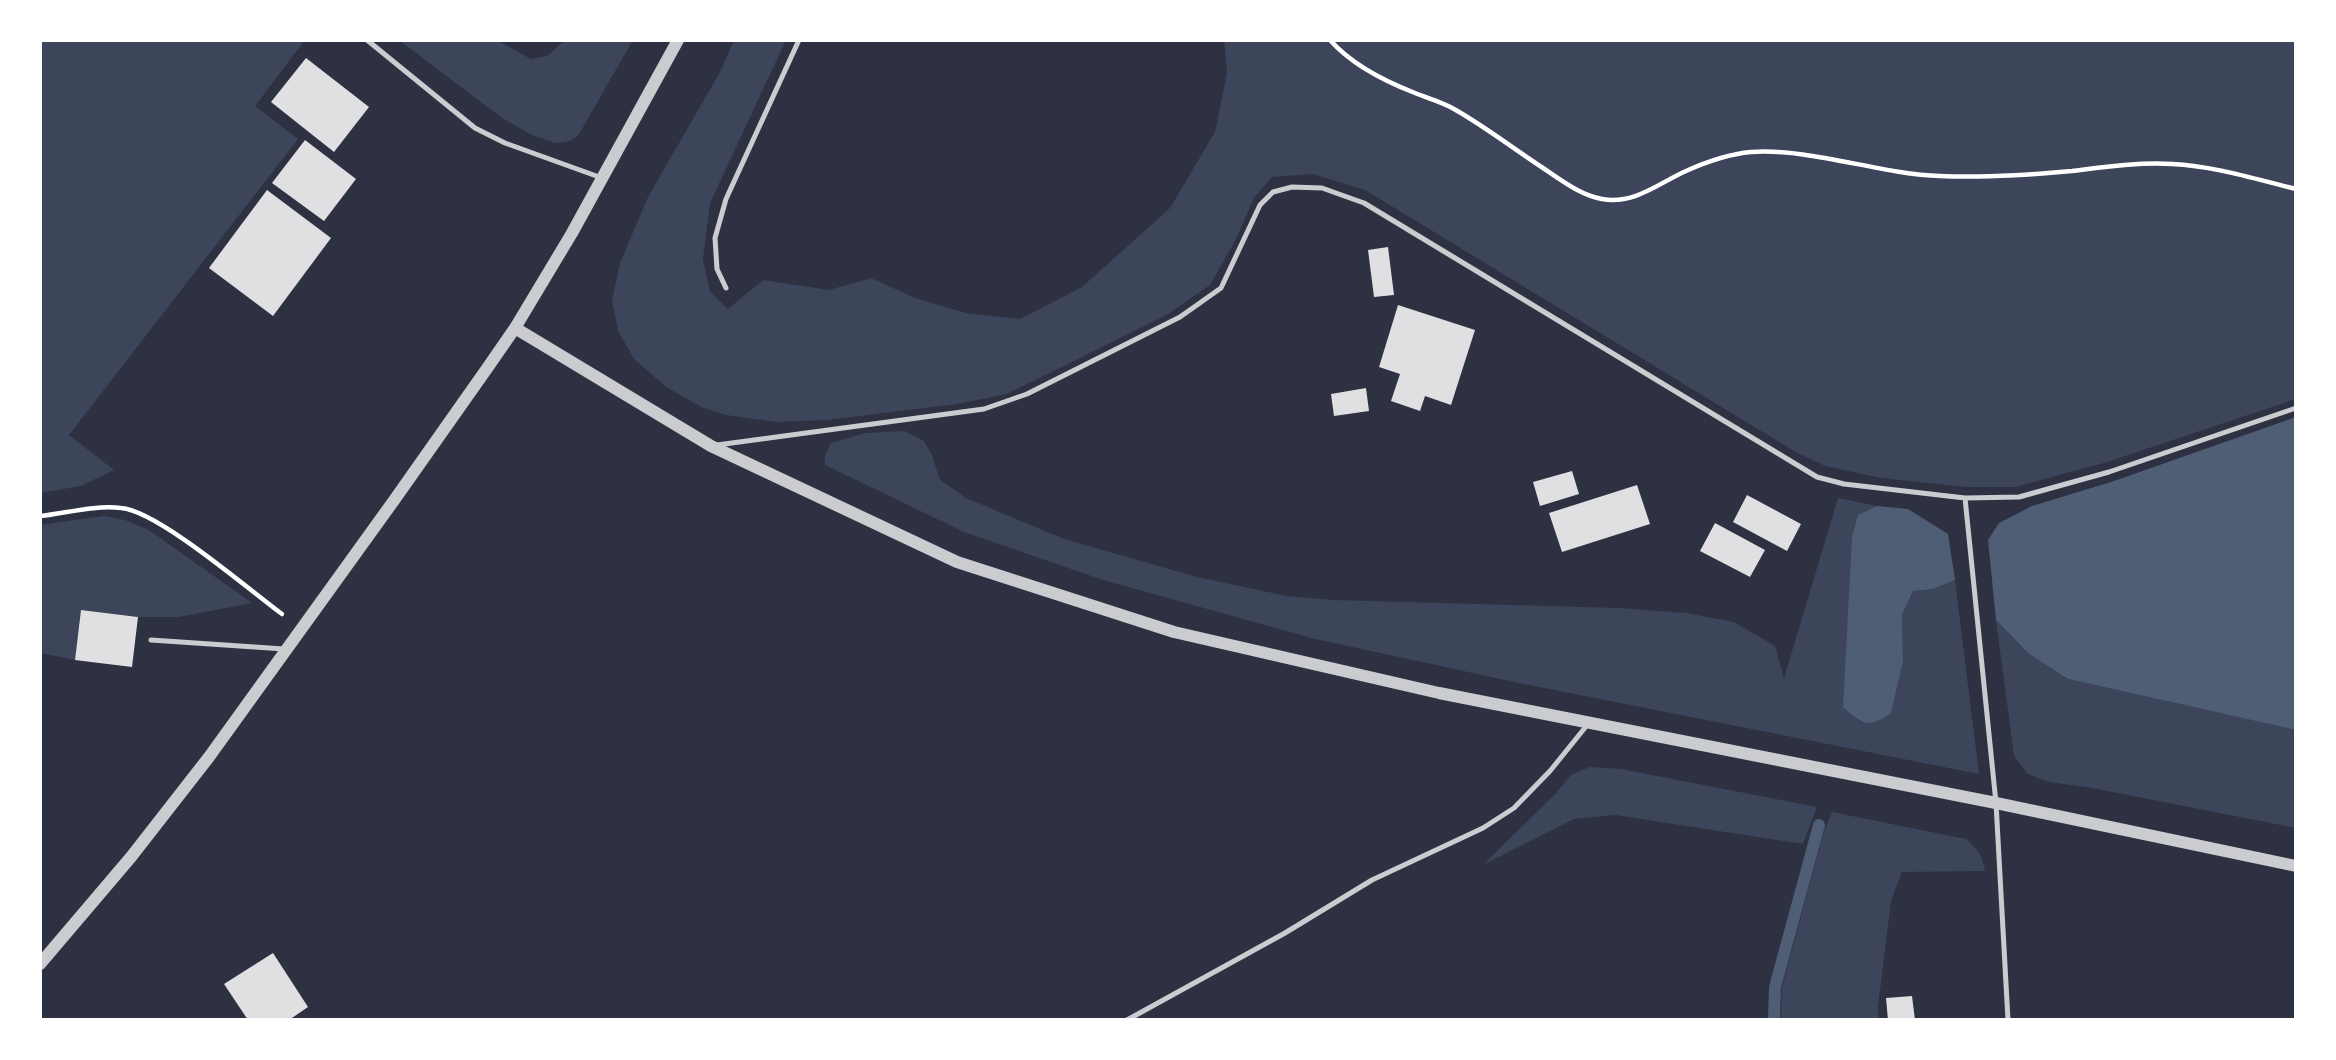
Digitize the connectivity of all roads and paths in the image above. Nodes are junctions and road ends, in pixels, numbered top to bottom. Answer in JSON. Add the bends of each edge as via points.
{"nodes":[{"id":1,"x":367,"y":40,"type":"edge"},
{"id":2,"x":678,"y":40,"type":"edge"},
{"id":3,"x":799,"y":40,"type":"edge"},
{"id":4,"x":1330,"y":40,"type":"edge"},
{"id":5,"x":602,"y":178,"type":"junction"},
{"id":6,"x":2296,"y":189,"type":"edge"},
{"id":7,"x":726,"y":288,"type":"dead end"},
{"id":8,"x":515,"y":328,"type":"junction"},
{"id":9,"x":2296,"y":408,"type":"edge"},
{"id":10,"x":710,"y":446,"type":"junction"},
{"id":11,"x":1965,"y":498,"type":"junction"},
{"id":12,"x":40,"y":516,"type":"edge"},
{"id":13,"x":302,"y":629,"type":"junction"},
{"id":14,"x":150,"y":640,"type":"dead end"},
{"id":15,"x":287,"y":649,"type":"junction"},
{"id":16,"x":1590,"y":722,"type":"junction"},
{"id":17,"x":1996,"y":803,"type":"junction"},
{"id":18,"x":2296,"y":866,"type":"edge"},
{"id":19,"x":40,"y":964,"type":"edge"},
{"id":20,"x":1127,"y":1020,"type":"edge"},
{"id":21,"x":2008,"y":1020,"type":"edge"}],
"edges":[{"from":1,"to":5,"type":"lane","via":[[475,128]]},
{"from":2,"to":5,"type":"street"},
{"from":3,"to":7,"type":"lane","via":[[726,199],[715,238],[717,270]]},
{"from":4,"to":6,"type":"path","via":[[1362,67],[1451,107],[1564,182],[1604,199],[1637,196],[1686,171],[1750,152],[1937,176],[1987,177],[2132,164],[2203,166]]},
{"from":5,"to":8,"type":"street"},
{"from":8,"to":10,"type":"street"},
{"from":8,"to":13,"type":"street"},
{"from":9,"to":11,"type":"lane","via":[[2109,472],[2019,497]]},
{"from":10,"to":11,"type":"lane","via":[[984,409],[1027,394],[1180,317],[1221,288],[1260,205],[1273,192],[1322,188],[1364,203],[1817,477]]},
{"from":10,"to":16,"type":"street","via":[[957,562],[1174,632]]},
{"from":11,"to":17,"type":"lane"},
{"from":12,"to":13,"type":"path","via":[[123,508],[150,519]]},
{"from":13,"to":15,"type":"street"},
{"from":14,"to":15,"type":"lane"},
{"from":15,"to":19,"type":"street","via":[[131,857]]},
{"from":16,"to":17,"type":"street"},
{"from":16,"to":20,"type":"lane","via":[[1514,808],[1483,828],[1372,880]]},
{"from":17,"to":18,"type":"street"},
{"from":17,"to":21,"type":"lane"}]}
